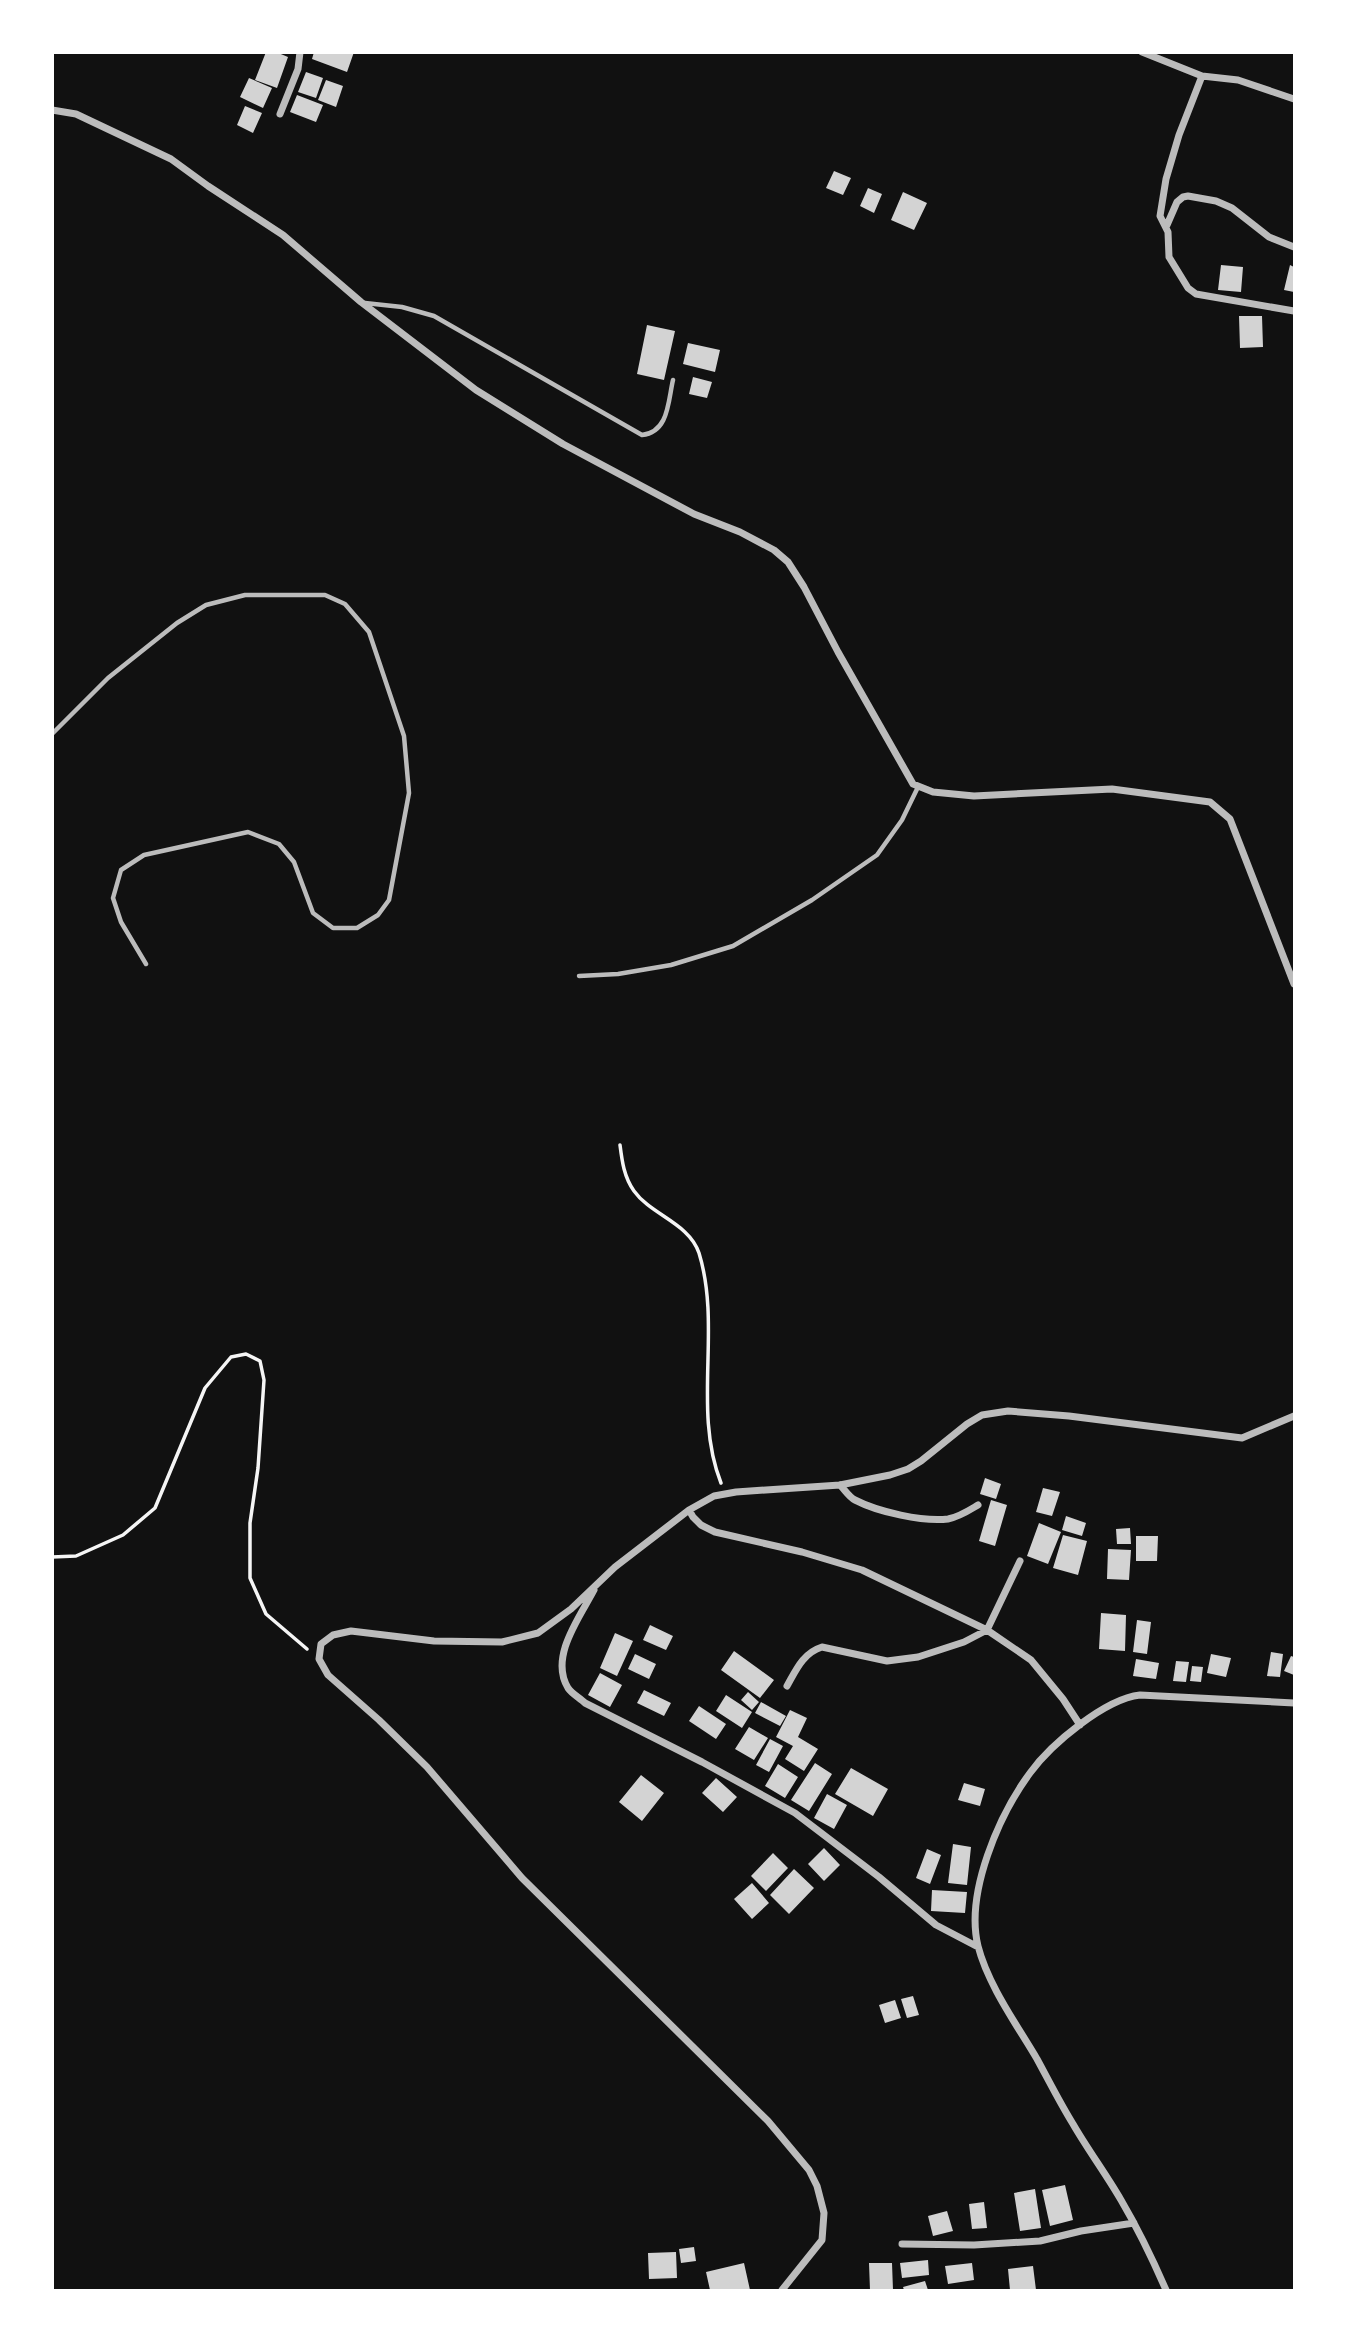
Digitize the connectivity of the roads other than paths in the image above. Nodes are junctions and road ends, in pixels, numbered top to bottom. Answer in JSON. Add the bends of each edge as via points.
{"nodes":[{"id":1,"x":300,"y":52,"type":"edge"},
{"id":2,"x":1142,"y":52,"type":"edge"},
{"id":3,"x":1202,"y":76,"type":"junction"},
{"id":4,"x":1294,"y":99,"type":"edge"},
{"id":5,"x":52,"y":110,"type":"edge"},
{"id":6,"x":280,"y":114,"type":"dead end"},
{"id":7,"x":1167,"y":225,"type":"junction"},
{"id":8,"x":1294,"y":247,"type":"edge"},
{"id":9,"x":361,"y":302,"type":"junction"},
{"id":10,"x":1294,"y":311,"type":"edge"},
{"id":11,"x":673,"y":380,"type":"dead end"},
{"id":12,"x":52,"y":734,"type":"edge"},
{"id":13,"x":918,"y":786,"type":"junction"},
{"id":14,"x":146,"y":964,"type":"dead end"},
{"id":15,"x":579,"y":976,"type":"dead end"},
{"id":16,"x":1294,"y":984,"type":"edge"},
{"id":17,"x":1294,"y":1416,"type":"edge"},
{"id":18,"x":840,"y":1485,"type":"junction"},
{"id":19,"x":978,"y":1505,"type":"dead end"},
{"id":20,"x":690,"y":1510,"type":"junction"},
{"id":21,"x":1020,"y":1561,"type":"dead end"},
{"id":22,"x":597,"y":1585,"type":"junction"},
{"id":23,"x":988,"y":1630,"type":"junction"},
{"id":24,"x":788,"y":1686,"type":"dead end"},
{"id":25,"x":1294,"y":1703,"type":"edge"},
{"id":26,"x":1080,"y":1725,"type":"junction"},
{"id":27,"x":978,"y":1947,"type":"junction"},
{"id":28,"x":1134,"y":2223,"type":"junction"},
{"id":29,"x":902,"y":2244,"type":"dead end"},
{"id":30,"x":782,"y":2291,"type":"edge"},
{"id":31,"x":1166,"y":2291,"type":"edge"}],
"edges":[{"from":1,"to":6,"type":"street"},
{"from":2,"to":3,"type":"street"},
{"from":3,"to":4,"type":"street","via":[[1238,80]]},
{"from":3,"to":7,"type":"street","via":[[1166,179],[1160,216]]},
{"from":5,"to":9,"type":"street","via":[[76,114],[171,159],[283,235]]},
{"from":7,"to":8,"type":"street","via":[[1177,202],[1188,196],[1232,208],[1269,237]]},
{"from":7,"to":10,"type":"street","via":[[1169,257],[1191,291]]},
{"from":9,"to":11,"type":"lane","via":[[433,316],[642,435],[652,434],[663,424]]},
{"from":9,"to":13,"type":"street","via":[[476,390],[563,444],[694,514],[740,532],[788,562]]},
{"from":12,"to":14,"type":"lane","via":[[108,678],[206,605],[245,595],[325,595],[345,604],[369,632],[404,736],[407,764],[409,793],[389,900],[377,915],[356,928],[333,929],[313,913],[294,862],[279,844],[248,832],[144,855],[121,870],[113,898],[121,922]]},
{"from":13,"to":15,"type":"lane","via":[[902,820],[877,855],[733,946],[671,965]]},
{"from":13,"to":16,"type":"street","via":[[974,796],[1112,789],[1210,802],[1230,820]]},
{"from":17,"to":18,"type":"street","via":[[1242,1438],[1008,1411],[967,1424],[908,1469]]},
{"from":18,"to":19,"type":"street","via":[[853,1499],[911,1517],[947,1519]]},
{"from":18,"to":20,"type":"street","via":[[726,1494]]},
{"from":20,"to":22,"type":"street"},
{"from":20,"to":23,"type":"street","via":[[701,1525],[715,1532],[862,1570]]},
{"from":21,"to":23,"type":"street"},
{"from":22,"to":27,"type":"street","via":[[564,1650],[562,1671],[569,1689],[585,1703],[795,1813],[936,1925]]},
{"from":22,"to":30,"type":"street","via":[[538,1633],[502,1642],[434,1641],[351,1631],[321,1644],[319,1659],[328,1675],[427,1767],[522,1878],[768,2121],[809,2170],[824,2213],[822,2240]]},
{"from":23,"to":24,"type":"street","via":[[948,1648],[887,1661],[822,1647],[803,1659]]},
{"from":23,"to":26,"type":"street","via":[[1031,1660]]},
{"from":25,"to":26,"type":"street","via":[[1140,1695],[1119,1699]]},
{"from":26,"to":27,"type":"street","via":[[1035,1765],[1001,1821],[979,1888]]},
{"from":27,"to":28,"type":"street","via":[[1012,2017]]},
{"from":28,"to":29,"type":"street","via":[[1040,2241]]},
{"from":28,"to":31,"type":"street"}]}
